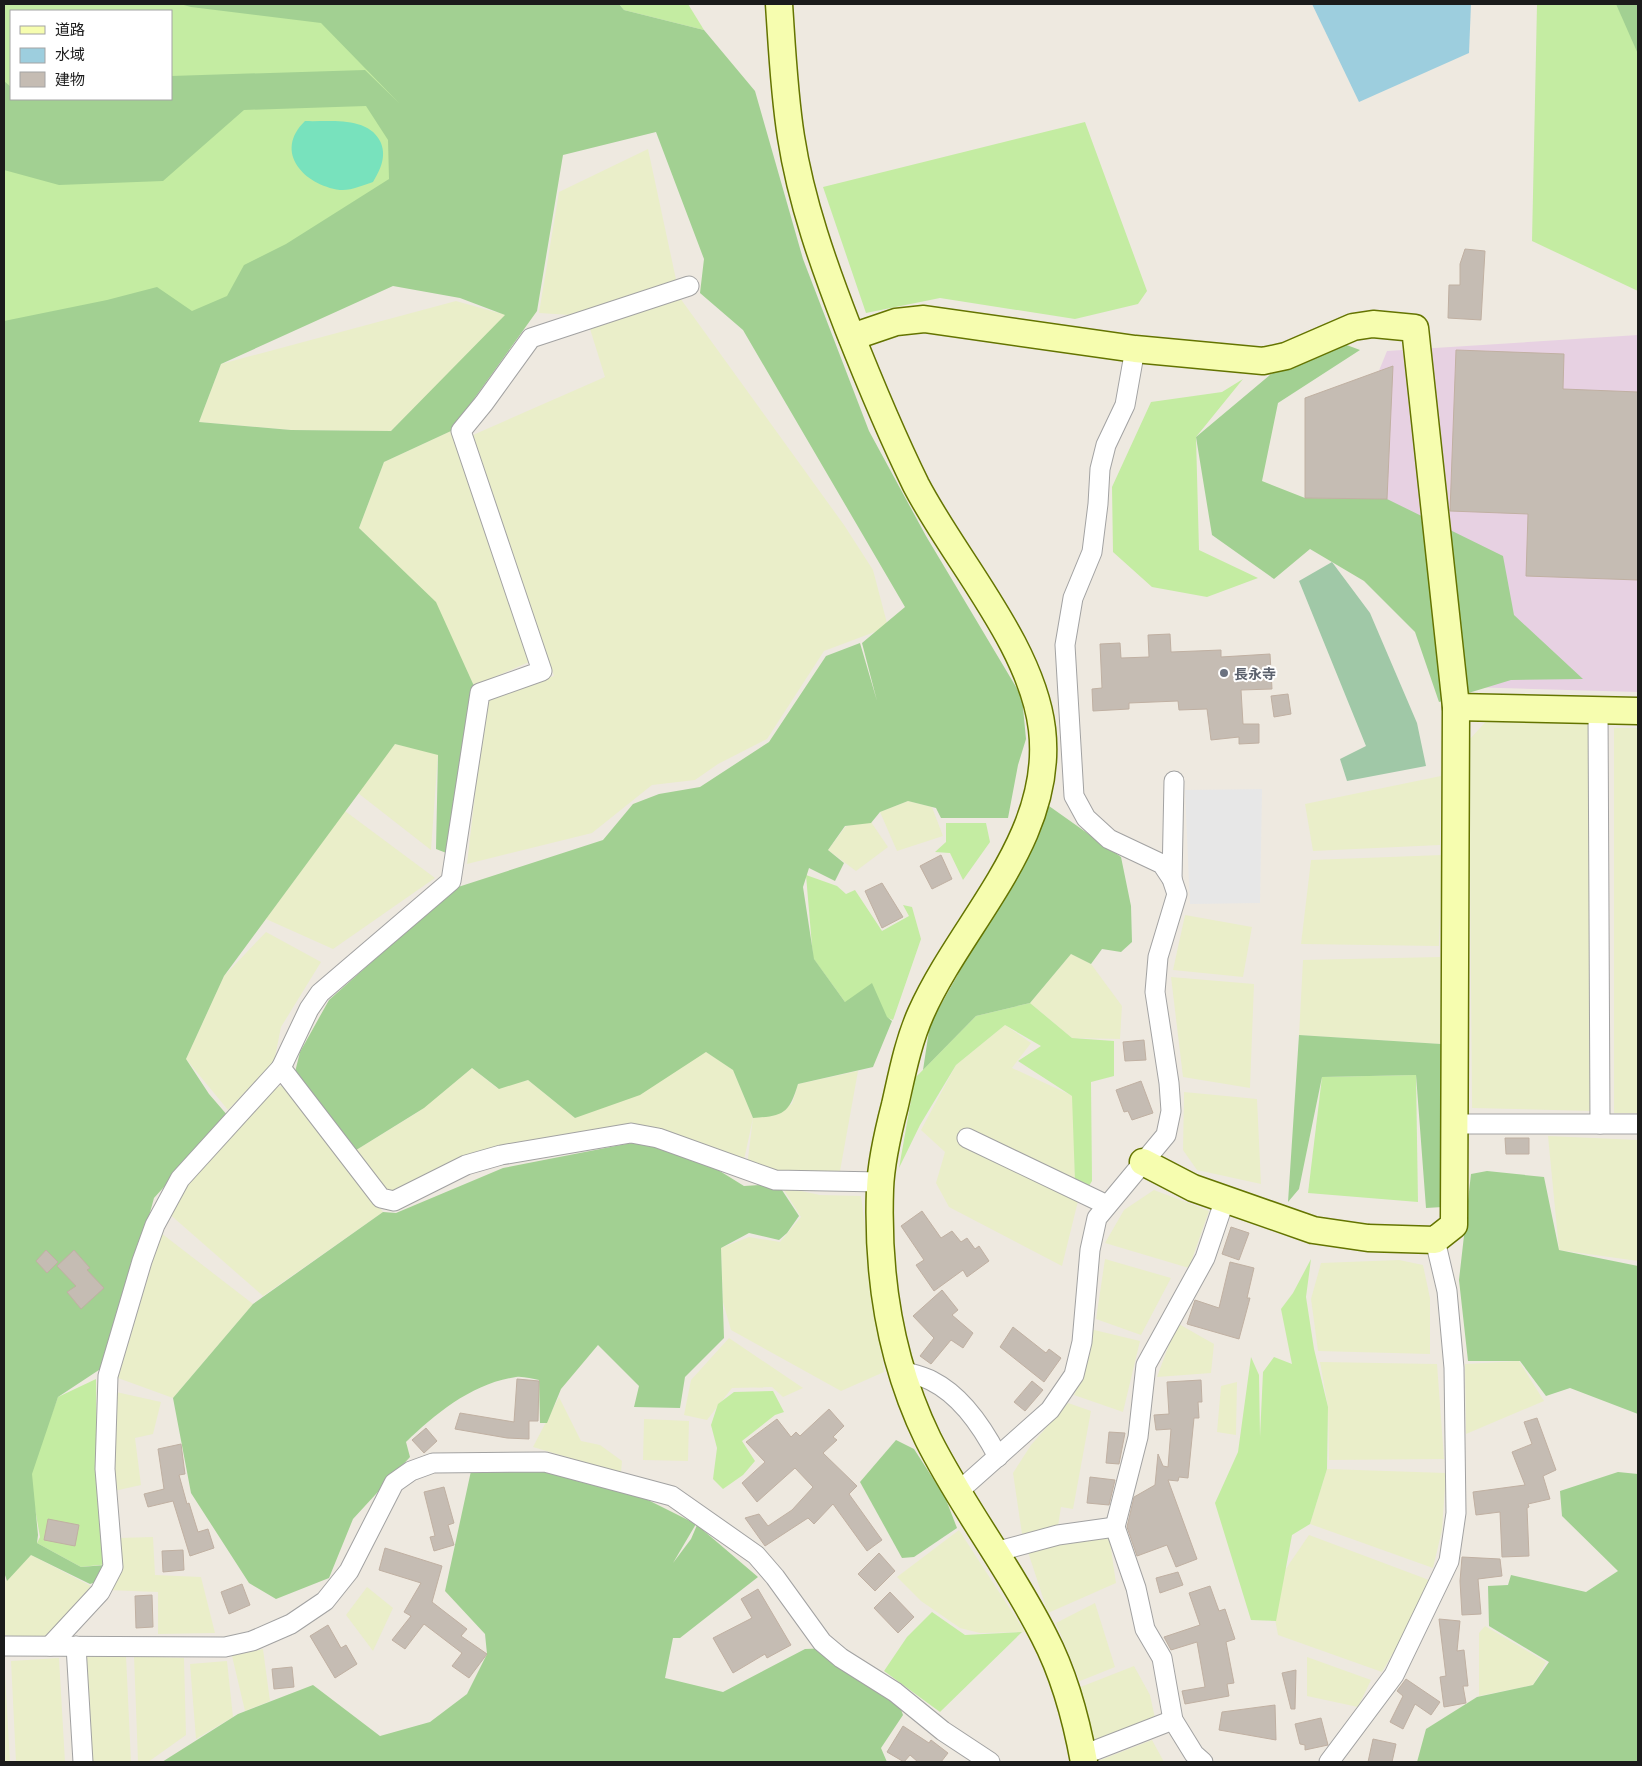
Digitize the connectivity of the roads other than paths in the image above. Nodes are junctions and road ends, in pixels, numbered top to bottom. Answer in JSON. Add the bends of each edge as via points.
{"nodes":[{"id":1,"x":780,"y":4,"type":"edge"},
{"id":2,"x":689,"y":286,"type":"dead end"},
{"id":3,"x":852,"y":337,"type":"junction"},
{"id":4,"x":1135,"y":349,"type":"junction"},
{"id":5,"x":1456,"y":707,"type":"junction"},
{"id":6,"x":1598,"y":710,"type":"junction"},
{"id":7,"x":1638,"y":711,"type":"edge"},
{"id":8,"x":1174,"y":781,"type":"dead end"},
{"id":9,"x":1172,"y":879,"type":"junction"},
{"id":10,"x":281,"y":1068,"type":"junction"},
{"id":11,"x":1454,"y":1124,"type":"junction"},
{"id":12,"x":1600,"y":1124,"type":"junction"},
{"id":13,"x":1638,"y":1124,"type":"edge"},
{"id":14,"x":967,"y":1138,"type":"dead end"},
{"id":15,"x":1143,"y":1162,"type":"junction"},
{"id":16,"x":880,"y":1182,"type":"junction"},
{"id":17,"x":1225,"y":1199,"type":"junction"},
{"id":18,"x":1107,"y":1206,"type":"junction"},
{"id":19,"x":1436,"y":1240,"type":"junction"},
{"id":20,"x":902,"y":1371,"type":"junction"},
{"id":21,"x":998,"y":1457,"type":"junction"},
{"id":22,"x":959,"y":1492,"type":"junction"},
{"id":23,"x":1114,"y":1527,"type":"junction"},
{"id":24,"x":995,"y":1552,"type":"junction"},
{"id":25,"x":4,"y":1646,"type":"edge"},
{"id":26,"x":50,"y":1646,"type":"junction"},
{"id":27,"x":76,"y":1646,"type":"junction"},
{"id":28,"x":1173,"y":1720,"type":"junction"},
{"id":29,"x":1083,"y":1760,"type":"edge"},
{"id":30,"x":83,"y":1762,"type":"edge"},
{"id":31,"x":990,"y":1762,"type":"edge"},
{"id":32,"x":1203,"y":1762,"type":"edge"},
{"id":33,"x":1329,"y":1762,"type":"edge"}],
"edges":[{"from":1,"to":3,"type":"street","via":[[791,137],[802,191],[830,281]]},
{"from":2,"to":10,"type":"street","via":[[531,338],[461,431],[542,671],[480,692],[451,880],[320,993]]},
{"from":3,"to":4,"type":"street","via":[[896,322],[924,319]]},
{"from":3,"to":16,"type":"street","via":[[918,489],[1011,642],[1031,681],[1042,728],[1042,767],[1035,802],[1008,865],[920,1014],[905,1059]]},
{"from":4,"to":5,"type":"street","via":[[1262,362],[1286,356],[1353,327],[1373,324],[1415,328]]},
{"from":4,"to":9,"type":"street","via":[[1125,405],[1106,445],[1100,469],[1092,552],[1073,598],[1065,645],[1074,796],[1086,818],[1109,839],[1162,864]]},
{"from":5,"to":6,"type":"street"},
{"from":5,"to":11,"type":"street"},
{"from":6,"to":7,"type":"street"},
{"from":6,"to":12,"type":"street"},
{"from":8,"to":9,"type":"street"},
{"from":9,"to":15,"type":"street","via":[[1176,894],[1158,957],[1155,992],[1171,1111],[1166,1135]]},
{"from":10,"to":16,"type":"street","via":[[381,1198],[388,1200],[394,1201],[466,1165],[501,1155],[631,1133],[658,1138],[775,1180]]},
{"from":10,"to":26,"type":"street","via":[[180,1179],[155,1226],[108,1376],[105,1469],[113,1567],[100,1592]]},
{"from":11,"to":12,"type":"street"},
{"from":11,"to":19,"type":"street","via":[[1454,1225]]},
{"from":12,"to":13,"type":"street"},
{"from":14,"to":18,"type":"street"},
{"from":15,"to":17,"type":"street","via":[[1193,1188]]},
{"from":15,"to":18,"type":"street"},
{"from":16,"to":20,"type":"street","via":[[879,1236],[885,1305]]},
{"from":17,"to":19,"type":"street","via":[[1313,1230],[1368,1238]]},
{"from":17,"to":23,"type":"street","via":[[1205,1258],[1146,1365],[1138,1438]]},
{"from":18,"to":21,"type":"street","via":[[1097,1218],[1090,1250],[1082,1342],[1074,1375],[1050,1410]]},
{"from":19,"to":33,"type":"street","via":[[1447,1291],[1454,1368],[1456,1513],[1449,1561],[1394,1675]]},
{"from":20,"to":21,"type":"street","via":[[932,1381],[959,1401],[984,1430]]},
{"from":20,"to":22,"type":"street","via":[[930,1442]]},
{"from":21,"to":22,"type":"street"},
{"from":22,"to":24,"type":"street"},
{"from":23,"to":24,"type":"street","via":[[1058,1535]]},
{"from":23,"to":28,"type":"street","via":[[1136,1588],[1145,1629],[1162,1658]]},
{"from":24,"to":29,"type":"street","via":[[1044,1634],[1060,1670],[1074,1711]]},
{"from":25,"to":26,"type":"street"},
{"from":26,"to":27,"type":"street"},
{"from":27,"to":30,"type":"street"},
{"from":27,"to":31,"type":"street","via":[[225,1647],[252,1641],[291,1624],[325,1601],[349,1571],[394,1483],[411,1470],[433,1463],[545,1462],[672,1496],[687,1506],[756,1555],[822,1642]]},
{"from":28,"to":29,"type":"street"},
{"from":28,"to":32,"type":"street","via":[[1194,1754]]}]}
